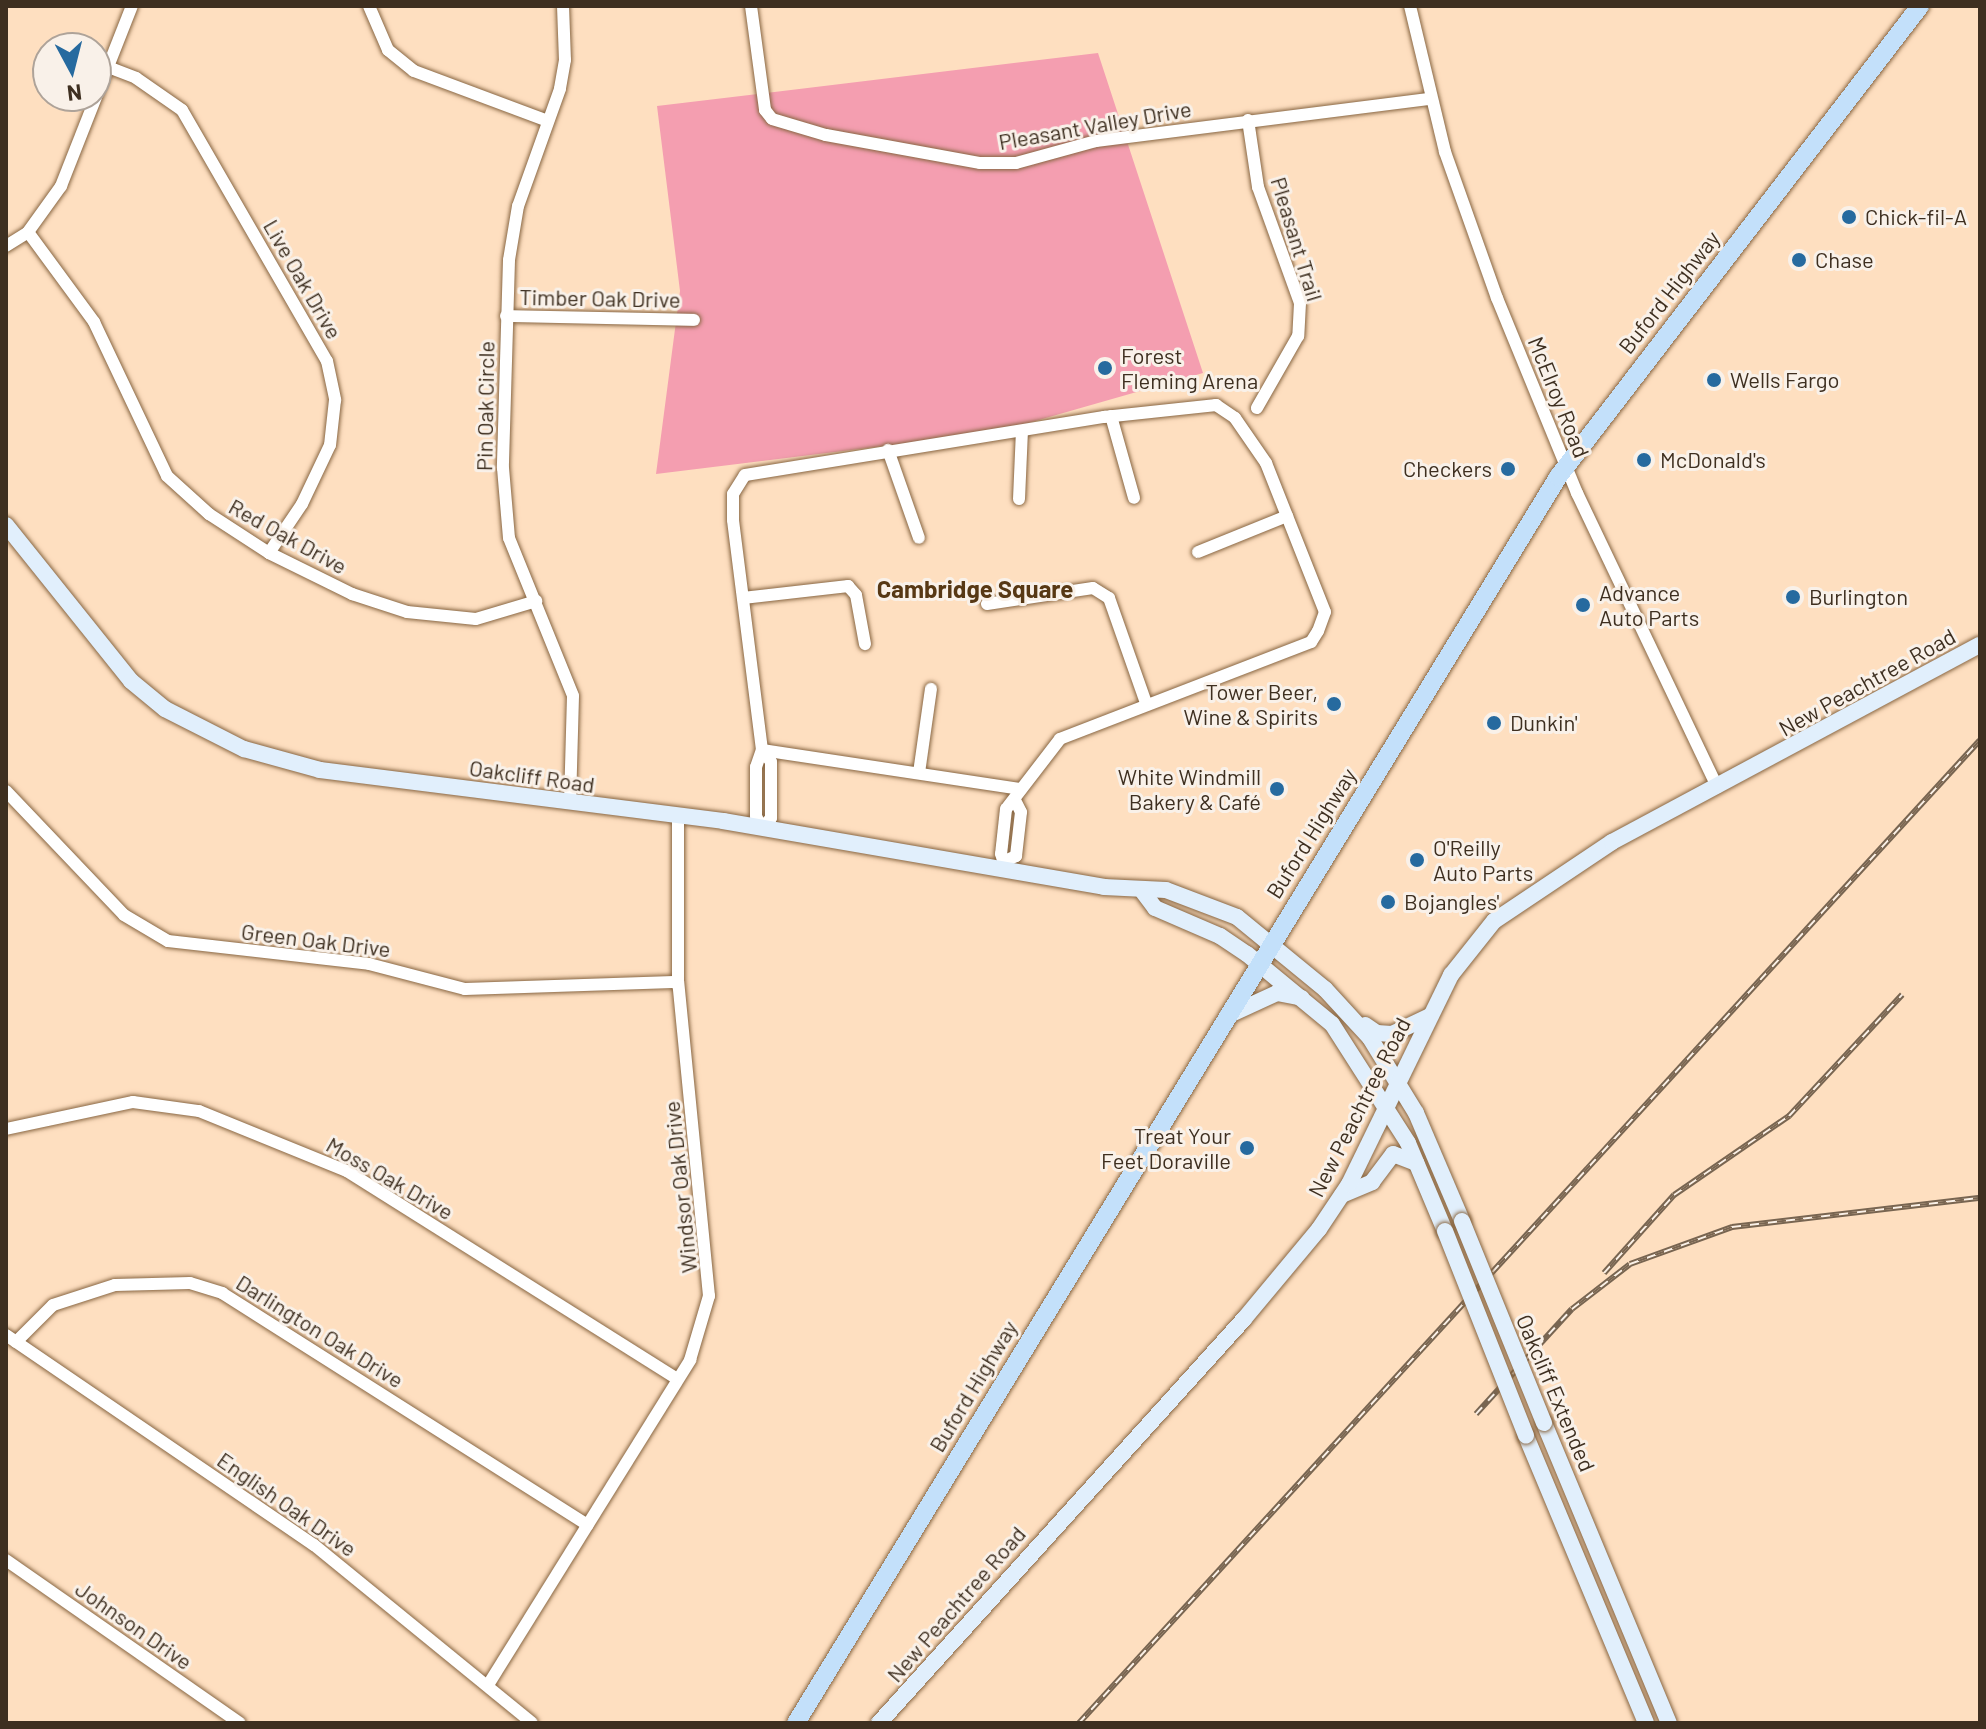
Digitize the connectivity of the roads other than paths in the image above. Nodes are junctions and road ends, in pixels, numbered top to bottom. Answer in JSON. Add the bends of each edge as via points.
{"nodes":[{"id":1,"x":132,"y":6,"type":"edge"},
{"id":2,"x":369,"y":6,"type":"edge"},
{"id":3,"x":563,"y":6,"type":"edge"},
{"id":4,"x":751,"y":6,"type":"edge"},
{"id":5,"x":1410,"y":6,"type":"edge"},
{"id":6,"x":1920,"y":6,"type":"edge"},
{"id":7,"x":112,"y":57,"type":"edge"},
{"id":8,"x":112,"y":69,"type":"edge"},
{"id":9,"x":1430,"y":99,"type":"junction"},
{"id":10,"x":90,"y":112,"type":"edge"},
{"id":11,"x":1248,"y":120,"type":"junction"},
{"id":12,"x":548,"y":121,"type":"junction"},
{"id":13,"x":28,"y":232,"type":"junction"},
{"id":14,"x":6,"y":246,"type":"edge"},
{"id":15,"x":506,"y":316,"type":"junction"},
{"id":16,"x":694,"y":320,"type":"dead end"},
{"id":17,"x":1257,"y":408,"type":"dead end"},
{"id":18,"x":1111,"y":416,"type":"junction"},
{"id":19,"x":1022,"y":431,"type":"junction"},
{"id":20,"x":888,"y":450,"type":"junction"},
{"id":21,"x":1566,"y":467,"type":"junction"},
{"id":22,"x":1134,"y":498,"type":"dead end"},
{"id":23,"x":1019,"y":499,"type":"dead end"},
{"id":24,"x":1287,"y":516,"type":"junction"},
{"id":25,"x":6,"y":525,"type":"edge"},
{"id":26,"x":919,"y":538,"type":"dead end"},
{"id":27,"x":1198,"y":552,"type":"dead end"},
{"id":28,"x":269,"y":553,"type":"junction"},
{"id":29,"x":743,"y":598,"type":"junction"},
{"id":30,"x":536,"y":601,"type":"junction"},
{"id":31,"x":987,"y":604,"type":"dead end"},
{"id":32,"x":865,"y":644,"type":"dead end"},
{"id":33,"x":1980,"y":645,"type":"edge"},
{"id":34,"x":931,"y":689,"type":"dead end"},
{"id":35,"x":1146,"y":703,"type":"junction"},
{"id":36,"x":762,"y":750,"type":"junction"},
{"id":37,"x":919,"y":773,"type":"junction"},
{"id":38,"x":1717,"y":787,"type":"junction"},
{"id":39,"x":6,"y":791,"type":"edge"},
{"id":40,"x":1019,"y":796,"type":"junction"},
{"id":41,"x":570,"y":803,"type":"junction"},
{"id":42,"x":678,"y":818,"type":"junction"},
{"id":43,"x":762,"y":828,"type":"junction"},
{"id":44,"x":1007,"y":864,"type":"junction"},
{"id":45,"x":1143,"y":892,"type":"junction"},
{"id":46,"x":1270,"y":944,"type":"junction"},
{"id":47,"x":1258,"y":963,"type":"junction"},
{"id":48,"x":678,"y":982,"type":"junction"},
{"id":49,"x":1307,"y":999,"type":"junction"},
{"id":50,"x":1350,"y":1014,"type":"junction"},
{"id":51,"x":1431,"y":1015,"type":"junction"},
{"id":52,"x":1225,"y":1017,"type":"junction"},
{"id":53,"x":1398,"y":1082,"type":"junction"},
{"id":54,"x":1386,"y":1105,"type":"junction"},
{"id":55,"x":6,"y":1129,"type":"edge"},
{"id":56,"x":1416,"y":1163,"type":"junction"},
{"id":57,"x":1341,"y":1196,"type":"junction"},
{"id":58,"x":11,"y":1338,"type":"edge"},
{"id":59,"x":677,"y":1379,"type":"junction"},
{"id":60,"x":588,"y":1525,"type":"junction"},
{"id":61,"x":6,"y":1560,"type":"edge"},
{"id":62,"x":488,"y":1685,"type":"junction"},
{"id":63,"x":240,"y":1723,"type":"edge"},
{"id":64,"x":532,"y":1723,"type":"edge"},
{"id":65,"x":796,"y":1723,"type":"edge"},
{"id":66,"x":879,"y":1723,"type":"edge"},
{"id":67,"x":1646,"y":1723,"type":"edge"},
{"id":68,"x":1669,"y":1723,"type":"edge"}],
"edges":[{"from":1,"to":7,"type":"street"},
{"from":2,"to":12,"type":"street","via":[[388,50],[414,71]]},
{"from":3,"to":12,"type":"street","name":"Pin Oak Circle","via":[[565,60]]},
{"from":4,"to":11,"type":"street","name":"Pleasant Valley Drive","via":[[765,110],[772,119],[826,135],[1000,164],[1089,142]]},
{"from":5,"to":9,"type":"street","name":"McElroy Road"},
{"from":6,"to":21,"type":"main road","name":"Buford Highway"},
{"from":8,"to":28,"type":"street","name":"Live Oak Drive","via":[[136,78],[182,110],[330,369],[335,400],[330,445],[302,504]]},
{"from":9,"to":11,"type":"street","name":"Pleasant Valley Drive"},
{"from":9,"to":21,"type":"street","name":"McElroy Road","via":[[1473,235]]},
{"from":10,"to":13,"type":"street","via":[[61,186]]},
{"from":11,"to":17,"type":"street","name":"Pleasant Trail","via":[[1258,187],[1300,303],[1298,336]]},
{"from":12,"to":15,"type":"street","name":"Pin Oak Circle","via":[[518,206]]},
{"from":13,"to":14,"type":"street"},
{"from":13,"to":28,"type":"street","name":"Red Oak Drive","via":[[94,322],[167,476],[209,514]]},
{"from":15,"to":16,"type":"street","name":"Timber Oak Drive"},
{"from":15,"to":30,"type":"street","name":"Pin Oak Circle","via":[[505,500],[509,538]]},
{"from":18,"to":19,"type":"street"},
{"from":18,"to":22,"type":"street"},
{"from":18,"to":24,"type":"street","via":[[1216,405],[1235,418],[1266,463]]},
{"from":19,"to":20,"type":"street"},
{"from":19,"to":23,"type":"street"},
{"from":20,"to":26,"type":"street"},
{"from":20,"to":29,"type":"street","via":[[745,475],[733,494]]},
{"from":21,"to":38,"type":"street","name":"McElroy Road"},
{"from":21,"to":46,"type":"main road","name":"Buford Highway"},
{"from":24,"to":27,"type":"street"},
{"from":24,"to":35,"type":"street","via":[[1325,612],[1311,642]]},
{"from":25,"to":41,"type":"main road","name":"Oakcliff Road","via":[[131,681],[165,709],[205,731],[244,749],[320,770]]},
{"from":28,"to":30,"type":"street","name":"Red Oak Drive","via":[[352,594],[407,612],[476,619]]},
{"from":29,"to":32,"type":"street","via":[[848,586],[856,595]]},
{"from":29,"to":36,"type":"street"},
{"from":30,"to":41,"type":"street","name":"Pin Oak Circle","via":[[573,696]]},
{"from":31,"to":35,"type":"street","via":[[1093,588],[1109,598]]},
{"from":33,"to":38,"type":"main road","name":"New Peachtree Road"},
{"from":34,"to":37,"type":"street"},
{"from":35,"to":40,"type":"street","via":[[1060,739]]},
{"from":36,"to":37,"type":"street"},
{"from":36,"to":43,"type":"street","via":[[771,762],[771,818]]},
{"from":37,"to":40,"type":"street"},
{"from":38,"to":51,"type":"main road","name":"New Peachtree Road","via":[[1565,869],[1494,921],[1451,975]]},
{"from":39,"to":48,"type":"street","name":"Green Oak Drive","via":[[124,915],[168,941],[358,962],[465,989]]},
{"from":40,"to":44,"type":"street","via":[[1016,856]]},
{"from":41,"to":42,"type":"main road","name":"Oakcliff Road"},
{"from":42,"to":43,"type":"main road","name":"Oakcliff Road"},
{"from":42,"to":48,"type":"street","name":"Windsor Oak Drive"},
{"from":43,"to":44,"type":"main road","name":"Oakcliff Road"},
{"from":44,"to":45,"type":"main road","name":"Oakcliff Road"},
{"from":45,"to":46,"type":"main road","name":"Oakcliff Road","via":[[1166,890],[1214,906]]},
{"from":45,"to":47,"type":"main road","name":"Oakcliff Road","via":[[1155,908],[1220,936]]},
{"from":46,"to":47,"type":"main road","name":"Buford Highway"},
{"from":46,"to":50,"type":"main road","name":"Oakcliff Road"},
{"from":47,"to":49,"type":"main road","name":"Oakcliff Road"},
{"from":47,"to":52,"type":"main road","name":"Buford Highway"},
{"from":48,"to":59,"type":"street","name":"Windsor Oak Drive","via":[[710,1271],[700,1333]]},
{"from":49,"to":52,"type":"main road","via":[[1277,993]]},
{"from":49,"to":54,"type":"main road","name":"Oakcliff Road","via":[[1332,1024]]},
{"from":50,"to":51,"type":"main road","via":[[1377,1033],[1392,1034]]},
{"from":50,"to":53,"type":"main road","name":"Oakcliff Road"},
{"from":51,"to":53,"type":"main road","name":"New Peachtree Road"},
{"from":52,"to":65,"type":"main road","name":"Buford Highway"},
{"from":53,"to":54,"type":"main road","name":"New Peachtree Road"},
{"from":53,"to":68,"type":"main road","name":"Oakcliff Extended","bridge":true,"via":[[1462,1221]]},
{"from":54,"to":56,"type":"main road","name":"Oakcliff Extended"},
{"from":54,"to":57,"type":"main road","name":"New Peachtree Road"},
{"from":55,"to":59,"type":"street","name":"Moss Oak Drive","via":[[133,1102],[199,1111],[347,1171]]},
{"from":56,"to":57,"type":"main road","via":[[1393,1154],[1372,1182]]},
{"from":56,"to":67,"type":"main road","name":"Oakcliff Extended","bridge":true},
{"from":57,"to":66,"type":"main road","name":"New Peachtree Road","via":[[1244,1319]]},
{"from":58,"to":60,"type":"street","name":"Darlington Oak Drive","via":[[53,1305],[115,1285],[190,1283],[222,1293]]},
{"from":58,"to":62,"type":"street","name":"English Oak Drive","via":[[314,1545]]},
{"from":59,"to":60,"type":"street","name":"Windsor Oak Drive"},
{"from":60,"to":62,"type":"street","name":"Windsor Oak Drive"},
{"from":61,"to":63,"type":"street","name":"Johnson Drive"},
{"from":62,"to":64,"type":"street","name":"English Oak Drive"}]}
